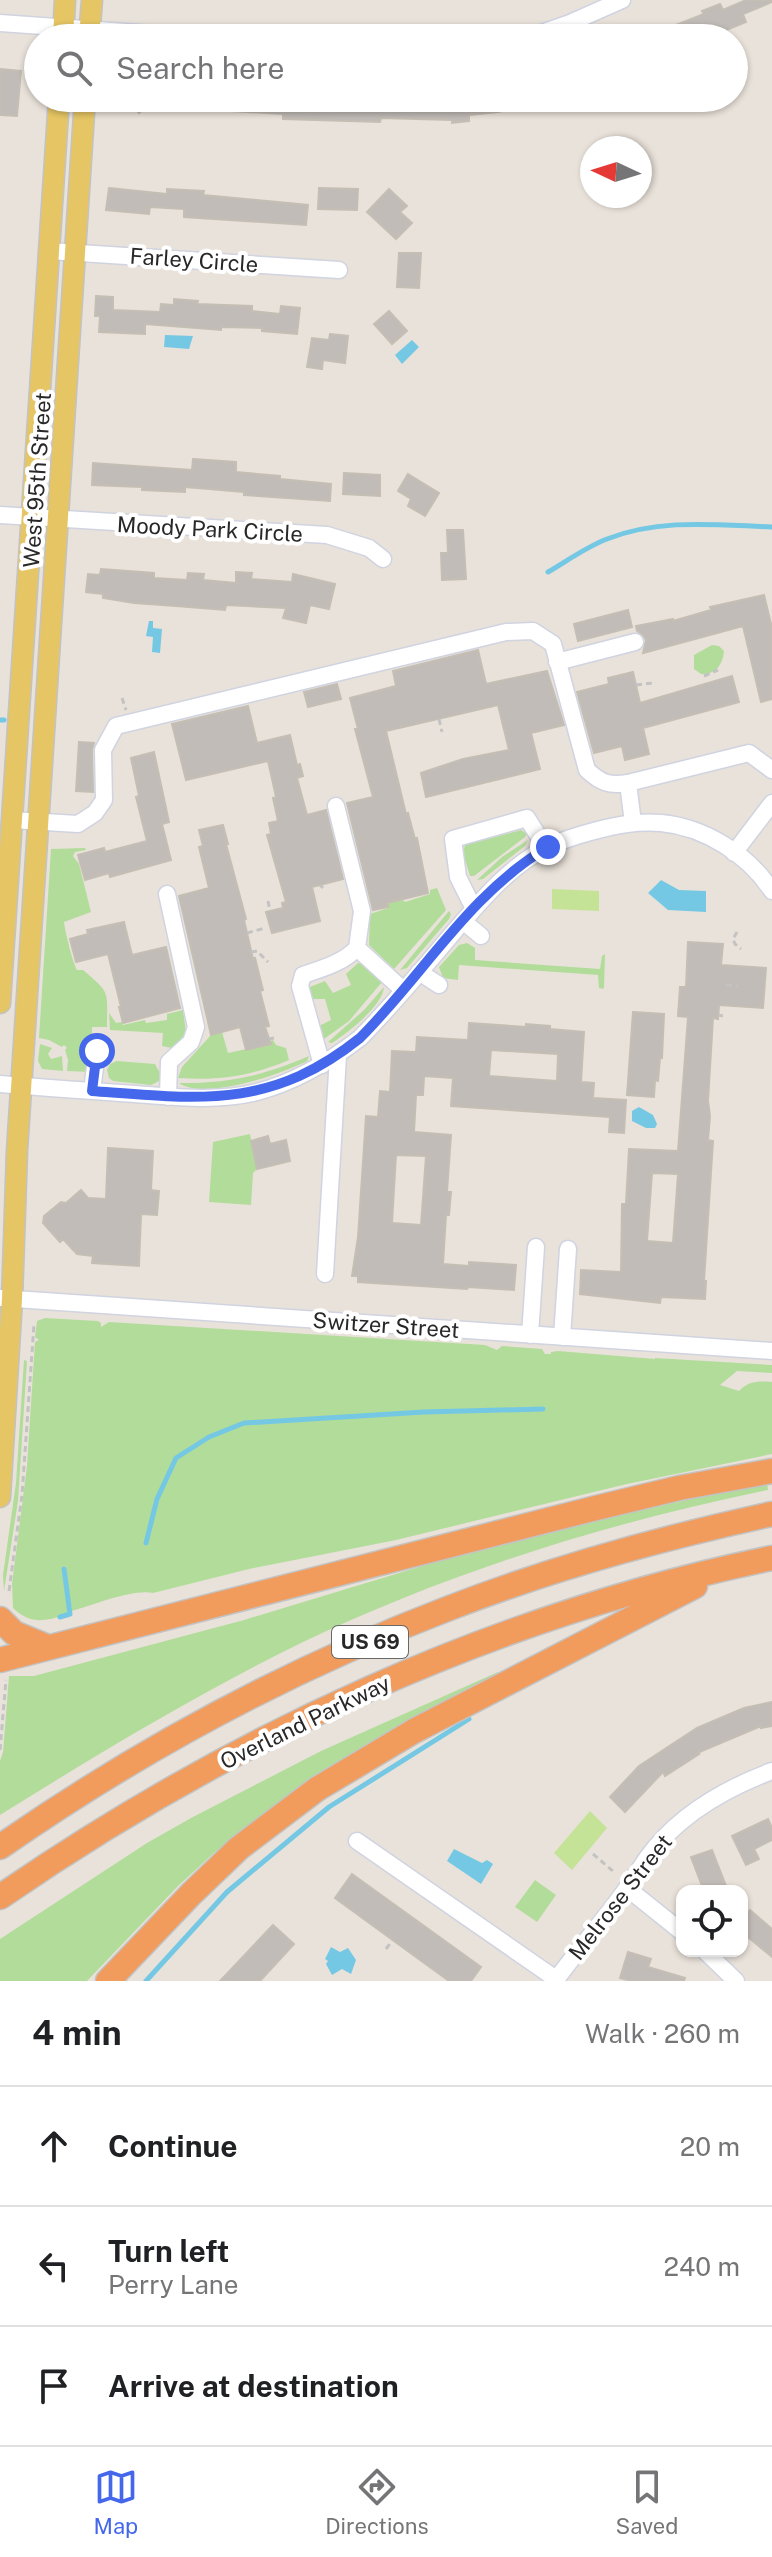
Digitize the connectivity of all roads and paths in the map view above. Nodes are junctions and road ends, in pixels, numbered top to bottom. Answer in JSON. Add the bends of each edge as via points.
{"nodes":[{"id":1,"x":65,"y":0,"type":"edge"},
{"id":2,"x":92,"y":0,"type":"edge"},
{"id":3,"x":622,"y":0,"type":"edge"},
{"id":4,"x":0,"y":23,"type":"edge"},
{"id":5,"x":64,"y":24,"type":"edge"},
{"id":6,"x":90,"y":24,"type":"edge"},
{"id":7,"x":567,"y":24,"type":"edge"},
{"id":8,"x":24,"y":27,"type":"edge"},
{"id":9,"x":58,"y":112,"type":"edge"},
{"id":10,"x":84,"y":112,"type":"edge"},
{"id":11,"x":49,"y":251,"type":"junction"},
{"id":12,"x":75,"y":252,"type":"junction"},
{"id":13,"x":339,"y":270,"type":"dead end"},
{"id":14,"x":0,"y":515,"type":"edge"},
{"id":15,"x":32,"y":518,"type":"junction"},
{"id":16,"x":59,"y":519,"type":"junction"},
{"id":17,"x":383,"y":559,"type":"dead end"},
{"id":18,"x":635,"y":642,"type":"dead end"},
{"id":19,"x":557,"y":662,"type":"junction"},
{"id":20,"x":23,"y":664,"type":"junction"},
{"id":21,"x":49,"y":665,"type":"junction"},
{"id":22,"x":718,"y":670,"type":"dead end"},
{"id":23,"x":704,"y":676,"type":"dead end"},
{"id":24,"x":653,"y":683,"type":"dead end"},
{"id":25,"x":636,"y":685,"type":"dead end"},
{"id":26,"x":122,"y":698,"type":"dead end"},
{"id":27,"x":127,"y":713,"type":"dead end"},
{"id":28,"x":439,"y":719,"type":"dead end"},
{"id":29,"x":442,"y":732,"type":"dead end"},
{"id":30,"x":772,"y":770,"type":"edge"},
{"id":31,"x":628,"y":783,"type":"junction"},
{"id":32,"x":772,"y":803,"type":"edge"},
{"id":33,"x":336,"y":806,"type":"dead end"},
{"id":34,"x":12,"y":820,"type":"junction"},
{"id":35,"x":39,"y":822,"type":"junction"},
{"id":36,"x":633,"y":823,"type":"junction"},
{"id":37,"x":546,"y":848,"type":"junction"},
{"id":38,"x":734,"y":853,"type":"junction"},
{"id":39,"x":4,"y":864,"type":"edge"},
{"id":40,"x":36,"y":866,"type":"junction"},
{"id":41,"x":772,"y":891,"type":"edge"},
{"id":42,"x":167,"y":894,"type":"dead end"},
{"id":43,"x":268,"y":901,"type":"dead end"},
{"id":44,"x":270,"y":911,"type":"dead end"},
{"id":45,"x":469,"y":915,"type":"junction"},
{"id":46,"x":265,"y":928,"type":"dead end"},
{"id":47,"x":737,"y":932,"type":"dead end"},
{"id":48,"x":247,"y":933,"type":"dead end"},
{"id":49,"x":481,"y":936,"type":"dead end"},
{"id":50,"x":357,"y":948,"type":"junction"},
{"id":51,"x":741,"y":949,"type":"dead end"},
{"id":52,"x":251,"y":952,"type":"dead end"},
{"id":53,"x":268,"y":962,"type":"dead end"},
{"id":54,"x":419,"y":972,"type":"junction"},
{"id":55,"x":439,"y":985,"type":"dead end"},
{"id":56,"x":726,"y":985,"type":"dead end"},
{"id":57,"x":738,"y":986,"type":"dead end"},
{"id":58,"x":403,"y":990,"type":"junction"},
{"id":59,"x":0,"y":1003,"type":"edge"},
{"id":60,"x":97,"y":1051,"type":"dead end"},
{"id":61,"x":338,"y":1056,"type":"junction"},
{"id":62,"x":322,"y":1065,"type":"junction"},
{"id":63,"x":0,"y":1084,"type":"edge"},
{"id":64,"x":22,"y":1086,"type":"junction"},
{"id":65,"x":92,"y":1091,"type":"junction"},
{"id":66,"x":168,"y":1097,"type":"junction"},
{"id":67,"x":536,"y":1247,"type":"dead end"},
{"id":68,"x":568,"y":1249,"type":"dead end"},
{"id":69,"x":325,"y":1274,"type":"dead end"},
{"id":70,"x":6,"y":1299,"type":"edge"},
{"id":71,"x":34,"y":1324,"type":"dead end"},
{"id":72,"x":530,"y":1335,"type":"junction"},
{"id":73,"x":562,"y":1337,"type":"junction"},
{"id":74,"x":772,"y":1351,"type":"edge"},
{"id":75,"x":772,"y":1471,"type":"edge"},
{"id":76,"x":0,"y":1497,"type":"edge"},
{"id":77,"x":772,"y":1514,"type":"edge"},
{"id":78,"x":772,"y":1558,"type":"edge"},
{"id":79,"x":732,"y":1566,"type":"junction"},
{"id":80,"x":9,"y":1591,"type":"dead end"},
{"id":81,"x":0,"y":1619,"type":"edge"},
{"id":82,"x":48,"y":1647,"type":"junction"},
{"id":83,"x":3,"y":1670,"type":"edge"},
{"id":84,"x":0,"y":1750,"type":"edge"},
{"id":85,"x":772,"y":1771,"type":"edge"},
{"id":86,"x":357,"y":1841,"type":"dead end"},
{"id":87,"x":0,"y":1847,"type":"edge"},
{"id":88,"x":593,"y":1854,"type":"dead end"},
{"id":89,"x":614,"y":1872,"type":"dead end"},
{"id":90,"x":627,"y":1888,"type":"junction"},
{"id":91,"x":0,"y":1897,"type":"edge"},
{"id":92,"x":676,"y":1927,"type":"edge"},
{"id":93,"x":392,"y":1941,"type":"dead end"},
{"id":94,"x":386,"y":1949,"type":"dead end"},
{"id":95,"x":711,"y":1957,"type":"edge"},
{"id":96,"x":556,"y":1980,"type":"edge"},
{"id":97,"x":108,"y":1981,"type":"edge"},
{"id":98,"x":736,"y":1981,"type":"edge"}],
"edges":[{"from":1,"to":5,"type":"main road"},
{"from":2,"to":6,"type":"main road"},
{"from":3,"to":7,"type":"street"},
{"from":4,"to":8,"type":"street"},
{"from":9,"to":11,"type":"main road","name":"West 95th Street"},
{"from":10,"to":12,"type":"main road","name":"West 95th Street"},
{"from":11,"to":12,"type":"street","name":"Farley Circle"},
{"from":11,"to":15,"type":"main road","name":"West 95th Street"},
{"from":12,"to":13,"type":"street","name":"Farley Circle"},
{"from":12,"to":16,"type":"main road","name":"West 95th Street"},
{"from":14,"to":15,"type":"street","name":"Moody Park Circle"},
{"from":15,"to":16,"type":"street","name":"Moody Park Circle"},
{"from":15,"to":20,"type":"main road","name":"West 95th Street"},
{"from":16,"to":17,"type":"street","name":"Moody Park Circle","via":[[327,535],[369,548]]},
{"from":16,"to":21,"type":"main road","name":"West 95th Street"},
{"from":18,"to":19,"type":"street"},
{"from":19,"to":31,"type":"street","via":[[587,770],[599,781]]},
{"from":19,"to":35,"type":"street","via":[[553,644],[533,631],[506,632],[116,726],[103,750],[104,800],[95,813],[78,824]]},
{"from":20,"to":21,"type":"main road"},
{"from":20,"to":34,"type":"main road","name":"West 95th Street"},
{"from":21,"to":35,"type":"main road","name":"West 95th Street"},
{"from":22,"to":23,"type":"path"},
{"from":24,"to":25,"type":"path"},
{"from":26,"to":27,"type":"path"},
{"from":28,"to":29,"type":"path"},
{"from":30,"to":31,"type":"street","via":[[749,753]]},
{"from":31,"to":36,"type":"street"},
{"from":32,"to":38,"type":"street"},
{"from":33,"to":50,"type":"street","via":[[362,911]]},
{"from":34,"to":35,"type":"street"},
{"from":34,"to":39,"type":"main road","name":"West 95th Street"},
{"from":35,"to":40,"type":"main road","name":"West 95th Street"},
{"from":36,"to":37,"type":"street"},
{"from":36,"to":38,"type":"street","via":[[700,832]]},
{"from":37,"to":45,"type":"street","via":[[516,867]]},
{"from":37,"to":45,"type":"street","via":[[527,818],[453,839]]},
{"from":38,"to":41,"type":"street"},
{"from":39,"to":40,"type":"street"},
{"from":39,"to":59,"type":"main road","name":"West 95th Street"},
{"from":40,"to":64,"type":"main road","name":"West 95th Street"},
{"from":42,"to":66,"type":"street","via":[[196,1027],[191,1042],[169,1062]]},
{"from":43,"to":44,"type":"path"},
{"from":45,"to":49,"type":"street"},
{"from":45,"to":54,"type":"street"},
{"from":46,"to":48,"type":"path"},
{"from":47,"to":51,"type":"path","via":[[733,939]]},
{"from":50,"to":58,"type":"street"},
{"from":50,"to":62,"type":"street","via":[[330,966],[303,975],[300,986]]},
{"from":52,"to":53,"type":"path"},
{"from":54,"to":55,"type":"street"},
{"from":54,"to":58,"type":"street"},
{"from":56,"to":57,"type":"path"},
{"from":58,"to":61,"type":"street"},
{"from":60,"to":65,"type":"street"},
{"from":61,"to":62,"type":"street"},
{"from":61,"to":69,"type":"street"},
{"from":62,"to":66,"type":"street","via":[[254,1093]]},
{"from":63,"to":64,"type":"street"},
{"from":64,"to":65,"type":"street"},
{"from":64,"to":70,"type":"main road","name":"West 95th Street"},
{"from":65,"to":66,"type":"street"},
{"from":67,"to":72,"type":"street"},
{"from":68,"to":73,"type":"street"},
{"from":70,"to":72,"type":"street","name":"Switzer Street"},
{"from":70,"to":76,"type":"main road","name":"West 95th Street"},
{"from":71,"to":80,"type":"path"},
{"from":72,"to":73,"type":"street","name":"Switzer Street"},
{"from":73,"to":74,"type":"street","name":"Switzer Street"},
{"from":75,"to":82,"type":"highway","via":[[596,1508]]},
{"from":77,"to":87,"type":"highway","name":"Overland Parkway","number":"US 69","via":[[586,1562],[434,1614],[286,1679],[203,1723]]},
{"from":78,"to":79,"type":"highway","name":"Overland Parkway","number":"US 69"},
{"from":79,"to":91,"type":"highway","name":"Overland Parkway","number":"US 69","via":[[521,1628],[382,1683],[240,1751]]},
{"from":79,"to":97,"type":"highway","via":[[414,1731],[317,1789],[239,1848]]},
{"from":81,"to":82,"type":"highway","via":[[14,1633]]},
{"from":82,"to":83,"type":"highway"},
{"from":83,"to":84,"type":"path"},
{"from":85,"to":90,"type":"street","name":"Melrose Street","via":[[736,1785],[678,1824]]},
{"from":86,"to":96,"type":"street"},
{"from":88,"to":89,"type":"path"},
{"from":90,"to":92,"type":"street"},
{"from":90,"to":96,"type":"street","name":"Melrose Street"},
{"from":93,"to":94,"type":"path"},
{"from":95,"to":98,"type":"street"}]}
